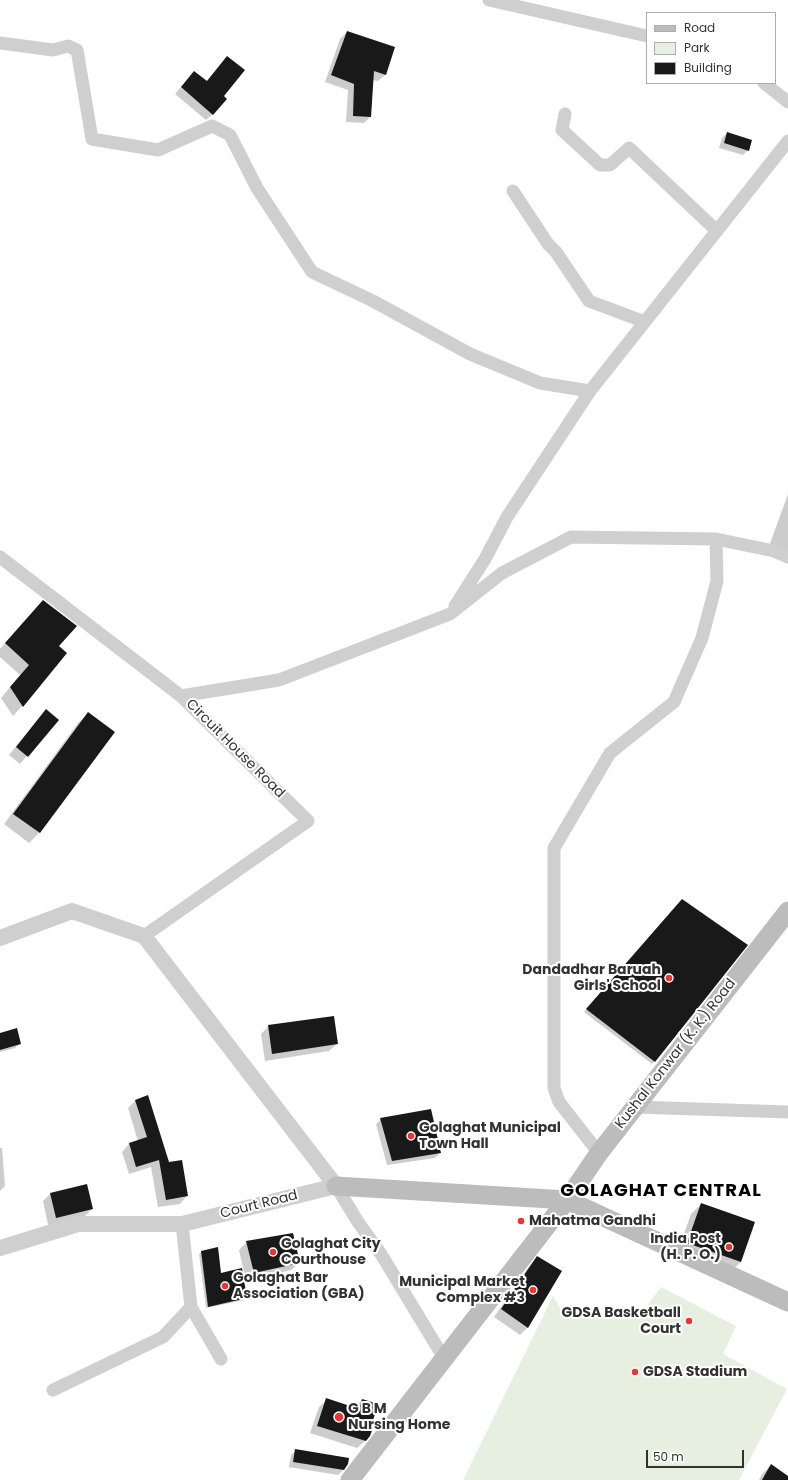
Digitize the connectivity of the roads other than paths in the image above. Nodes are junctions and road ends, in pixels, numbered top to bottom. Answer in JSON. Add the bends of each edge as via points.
{"nodes":[{"id":1,"x":489,"y":0,"type":"edge"},
{"id":2,"x":646,"y":36,"type":"edge"},
{"id":3,"x":0,"y":43,"type":"edge"},
{"id":4,"x":765,"y":84,"type":"edge"},
{"id":5,"x":788,"y":102,"type":"edge"},
{"id":6,"x":565,"y":114,"type":"dead end"},
{"id":7,"x":788,"y":141,"type":"edge"},
{"id":8,"x":513,"y":191,"type":"dead end"},
{"id":9,"x":717,"y":231,"type":"junction"},
{"id":10,"x":645,"y":322,"type":"junction"},
{"id":11,"x":590,"y":391,"type":"junction"},
{"id":12,"x":716,"y":539,"type":"junction"},
{"id":13,"x":788,"y":556,"type":"edge"},
{"id":14,"x":0,"y":557,"type":"edge"},
{"id":15,"x":450,"y":614,"type":"junction"},
{"id":16,"x":181,"y":696,"type":"junction"},
{"id":17,"x":788,"y":911,"type":"edge"},
{"id":18,"x":144,"y":936,"type":"junction"},
{"id":19,"x":0,"y":938,"type":"edge"},
{"id":20,"x":635,"y":1107,"type":"junction"},
{"id":21,"x":788,"y":1112,"type":"edge"},
{"id":22,"x":599,"y":1153,"type":"junction"},
{"id":23,"x":336,"y":1186,"type":"junction"},
{"id":24,"x":567,"y":1200,"type":"junction"},
{"id":25,"x":182,"y":1224,"type":"junction"},
{"id":26,"x":0,"y":1248,"type":"edge"},
{"id":27,"x":788,"y":1302,"type":"edge"},
{"id":28,"x":190,"y":1307,"type":"junction"},
{"id":29,"x":221,"y":1359,"type":"dead end"},
{"id":30,"x":445,"y":1360,"type":"junction"},
{"id":31,"x":53,"y":1390,"type":"dead end"},
{"id":32,"x":350,"y":1480,"type":"edge"}],
"edges":[{"from":1,"to":2,"type":"street"},
{"from":3,"to":11,"type":"street","via":[[53,50],[68,46],[76,50],[92,139],[158,150],[212,126],[230,135],[257,188],[312,272],[373,301],[470,354],[540,384]]},
{"from":4,"to":5,"type":"street"},
{"from":6,"to":9,"type":"street","via":[[562,130],[600,165],[610,165],[629,148]]},
{"from":7,"to":9,"type":"street"},
{"from":8,"to":10,"type":"street","via":[[589,300]]},
{"from":9,"to":10,"type":"street"},
{"from":10,"to":11,"type":"street"},
{"from":11,"to":15,"type":"street","via":[[507,517],[486,559]]},
{"from":12,"to":13,"type":"street"},
{"from":12,"to":15,"type":"street","via":[[571,537],[502,573]]},
{"from":12,"to":22,"type":"street","via":[[717,581],[702,638],[674,702],[610,753],[554,848],[554,1088],[559,1102]]},
{"from":14,"to":16,"type":"street","name":"Circuit House Road"},
{"from":15,"to":16,"type":"street","via":[[279,680]]},
{"from":16,"to":18,"type":"street","name":"Circuit House Road","via":[[308,821]]},
{"from":17,"to":20,"type":"main road","name":"Kushal Konwar (K. K.) Road"},
{"from":18,"to":19,"type":"street","via":[[72,911]]},
{"from":18,"to":23,"type":"street"},
{"from":20,"to":21,"type":"street"},
{"from":20,"to":22,"type":"main road","name":"Kushal Konwar (K. K.) Road"},
{"from":22,"to":24,"type":"main road","name":"Kushal Konwar (K. K.) Road"},
{"from":23,"to":24,"type":"main road"},
{"from":23,"to":25,"type":"street","name":"Court Road"},
{"from":23,"to":30,"type":"street","via":[[381,1254]]},
{"from":24,"to":27,"type":"main road"},
{"from":24,"to":30,"type":"main road","name":"Kushal Konwar (K. K.) Road"},
{"from":25,"to":26,"type":"street","name":"Court Road","via":[[78,1224]]},
{"from":25,"to":28,"type":"street"},
{"from":28,"to":29,"type":"street"},
{"from":28,"to":31,"type":"street","via":[[163,1336]]},
{"from":30,"to":32,"type":"main road","name":"Kushal Konwar (K. K.) Road"}]}
